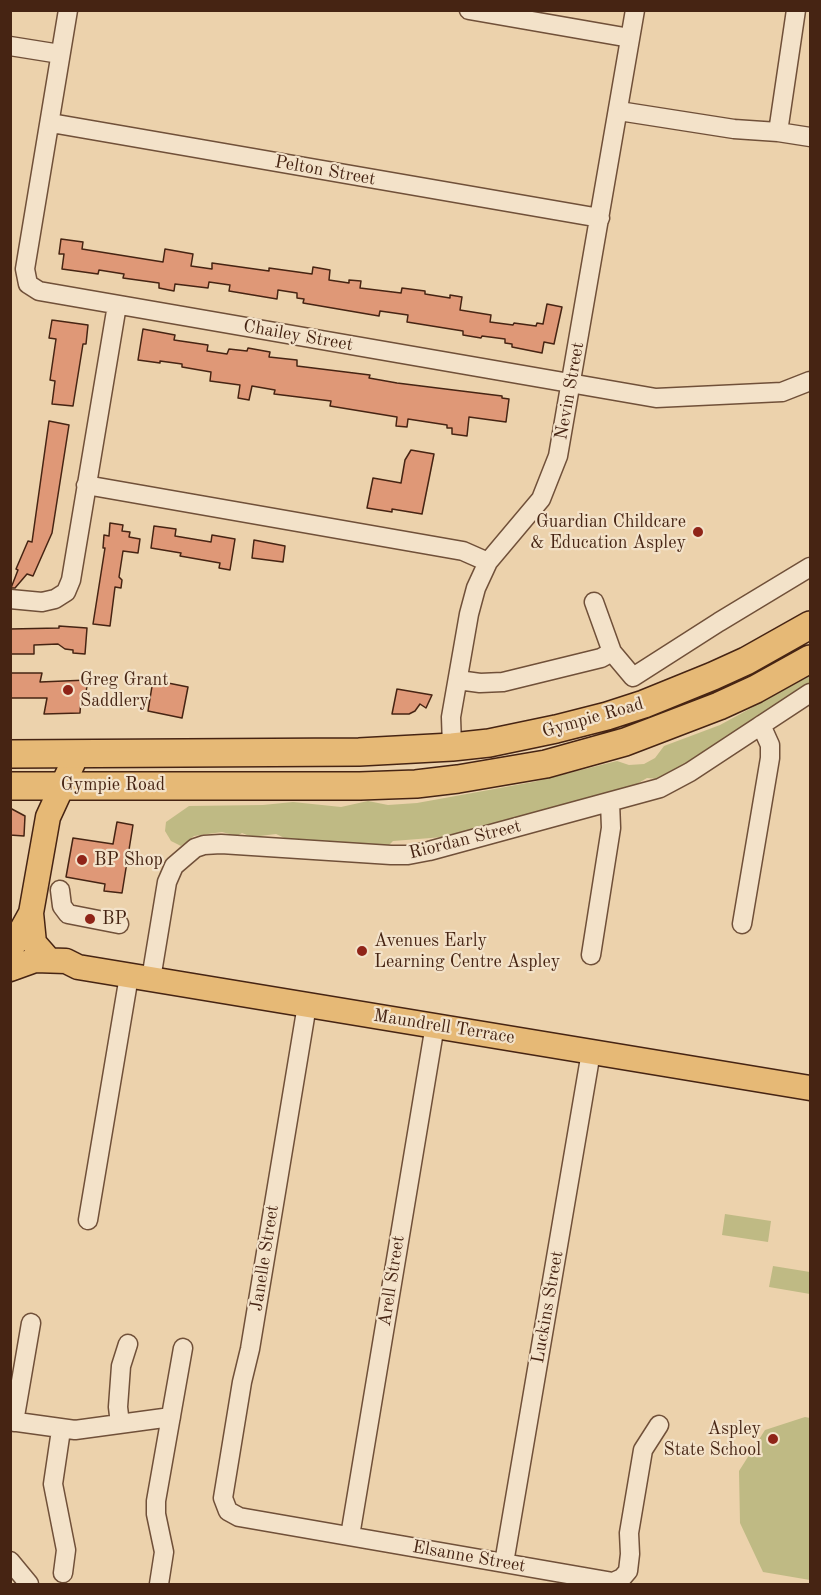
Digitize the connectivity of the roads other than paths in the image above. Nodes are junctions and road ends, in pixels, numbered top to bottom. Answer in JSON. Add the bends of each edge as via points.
{"nodes":[{"id":1,"x":68,"y":10,"type":"edge"},
{"id":2,"x":469,"y":10,"type":"edge"},
{"id":3,"x":635,"y":10,"type":"edge"},
{"id":4,"x":796,"y":10,"type":"edge"},
{"id":5,"x":630,"y":38,"type":"junction"},
{"id":6,"x":10,"y":46,"type":"edge"},
{"id":7,"x":60,"y":54,"type":"junction"},
{"id":8,"x":618,"y":111,"type":"junction"},
{"id":9,"x":51,"y":123,"type":"junction"},
{"id":10,"x":778,"y":132,"type":"junction"},
{"id":11,"x":810,"y":137,"type":"edge"},
{"id":12,"x":600,"y":218,"type":"junction"},
{"id":13,"x":117,"y":305,"type":"junction"},
{"id":14,"x":810,"y":381,"type":"edge"},
{"id":15,"x":571,"y":382,"type":"junction"},
{"id":16,"x":86,"y":485,"type":"junction"},
{"id":17,"x":488,"y":562,"type":"junction"},
{"id":18,"x":810,"y":567,"type":"edge"},
{"id":19,"x":10,"y":599,"type":"edge"},
{"id":20,"x":594,"y":602,"type":"dead end"},
{"id":21,"x":810,"y":625,"type":"edge"},
{"id":22,"x":612,"y":652,"type":"junction"},
{"id":23,"x":810,"y":659,"type":"edge"},
{"id":24,"x":458,"y":680,"type":"junction"},
{"id":25,"x":810,"y":693,"type":"edge"},
{"id":26,"x":761,"y":725,"type":"junction"},
{"id":27,"x":452,"y":747,"type":"junction"},
{"id":28,"x":359,"y":752,"type":"junction"},
{"id":29,"x":10,"y":754,"type":"edge"},
{"id":30,"x":77,"y":754,"type":"junction"},
{"id":31,"x":10,"y":786,"type":"edge"},
{"id":32,"x":61,"y":786,"type":"junction"},
{"id":33,"x":360,"y":786,"type":"junction"},
{"id":34,"x":610,"y":802,"type":"junction"},
{"id":35,"x":60,"y":890,"type":"dead end"},
{"id":36,"x":31,"y":913,"type":"junction"},
{"id":37,"x":119,"y":924,"type":"dead end"},
{"id":38,"x":742,"y":924,"type":"dead end"},
{"id":39,"x":10,"y":951,"type":"edge"},
{"id":40,"x":591,"y":955,"type":"dead end"},
{"id":41,"x":48,"y":959,"type":"junction"},
{"id":42,"x":78,"y":967,"type":"junction"},
{"id":43,"x":10,"y":969,"type":"edge"},
{"id":44,"x":140,"y":978,"type":"junction"},
{"id":45,"x":10,"y":984,"type":"edge"},
{"id":46,"x":307,"y":1005,"type":"junction"},
{"id":47,"x":435,"y":1025,"type":"junction"},
{"id":48,"x":591,"y":1052,"type":"junction"},
{"id":49,"x":810,"y":1088,"type":"edge"},
{"id":50,"x":88,"y":1220,"type":"dead end"},
{"id":51,"x":31,"y":1323,"type":"dead end"},
{"id":52,"x":128,"y":1344,"type":"dead end"},
{"id":53,"x":183,"y":1348,"type":"dead end"},
{"id":54,"x":171,"y":1417,"type":"junction"},
{"id":55,"x":12,"y":1422,"type":"edge"},
{"id":56,"x":120,"y":1424,"type":"junction"},
{"id":57,"x":659,"y":1425,"type":"dead end"},
{"id":58,"x":61,"y":1430,"type":"junction"},
{"id":59,"x":228,"y":1511,"type":"joint"},
{"id":60,"x":350,"y":1536,"type":"junction"},
{"id":61,"x":10,"y":1561,"type":"edge"},
{"id":62,"x":504,"y":1563,"type":"junction"},
{"id":63,"x":63,"y":1573,"type":"dead end"},
{"id":64,"x":29,"y":1584,"type":"edge"},
{"id":65,"x":159,"y":1584,"type":"edge"}],
"edges":[{"from":1,"to":7,"type":"street"},
{"from":2,"to":5,"type":"street"},
{"from":3,"to":5,"type":"street","name":"Nevin Street"},
{"from":4,"to":10,"type":"street"},
{"from":5,"to":8,"type":"street","name":"Nevin Street"},
{"from":6,"to":7,"type":"street"},
{"from":7,"to":9,"type":"street"},
{"from":8,"to":10,"type":"street"},
{"from":8,"to":12,"type":"street","name":"Nevin Street"},
{"from":9,"to":12,"type":"street","name":"Pelton Street"},
{"from":9,"to":13,"type":"street","name":"Chailey Street","via":[[25,269],[28,284],[39,291]]},
{"from":10,"to":11,"type":"street"},
{"from":12,"to":15,"type":"street","name":"Nevin Street"},
{"from":13,"to":15,"type":"street","name":"Chailey Street"},
{"from":13,"to":16,"type":"street"},
{"from":14,"to":15,"type":"street","name":"Chailey Street","via":[[782,392],[656,398]]},
{"from":15,"to":17,"type":"street","name":"Nevin Street","via":[[558,456],[541,499]]},
{"from":16,"to":17,"type":"street","via":[[463,551]]},
{"from":16,"to":19,"type":"street","via":[[66,592],[42,602]]},
{"from":17,"to":24,"type":"street","name":"Nevin Street","via":[[469,614]]},
{"from":18,"to":22,"type":"street","name":"Gympie Road","via":[[633,677]]},
{"from":20,"to":22,"type":"street"},
{"from":21,"to":27,"type":"highway","name":"Gympie Road","via":[[746,661],[607,717],[530,736]]},
{"from":22,"to":24,"type":"street","via":[[503,682]]},
{"from":23,"to":33,"type":"highway","name":"Gympie Road","via":[[711,710],[588,754],[458,779]]},
{"from":24,"to":27,"type":"street","name":"Nevin Street","via":[[450,729]]},
{"from":25,"to":26,"type":"street","name":"Riordan Street"},
{"from":26,"to":34,"type":"street","name":"Riordan Street","via":[[676,780]]},
{"from":26,"to":38,"type":"street","via":[[770,746],[770,758]]},
{"from":27,"to":28,"type":"highway","name":"Gympie Road"},
{"from":28,"to":30,"type":"highway","name":"Gympie Road"},
{"from":28,"to":33,"type":"highway"},
{"from":29,"to":30,"type":"highway","name":"Gympie Road"},
{"from":30,"to":32,"type":"main road"},
{"from":31,"to":32,"type":"highway","name":"Gympie Road"},
{"from":32,"to":33,"type":"highway","name":"Gympie Road"},
{"from":32,"to":36,"type":"main road","via":[[48,817]]},
{"from":34,"to":40,"type":"street","via":[[611,828]]},
{"from":34,"to":44,"type":"street","name":"Riordan Street","via":[[408,855],[221,844],[195,848],[174,867],[167,882]]},
{"from":35,"to":37,"type":"street","via":[[62,906],[71,916]]},
{"from":36,"to":39,"type":"main road"},
{"from":36,"to":41,"type":"main road","via":[[34,943]]},
{"from":41,"to":42,"type":"main road","name":"Maundrell Terrace"},
{"from":41,"to":43,"type":"main road","name":"Maundrell Terrace"},
{"from":42,"to":44,"type":"main road","name":"Maundrell Terrace"},
{"from":42,"to":45,"type":"main road","name":"Maundrell Terrace","via":[[37,973]]},
{"from":44,"to":46,"type":"main road","name":"Maundrell Terrace"},
{"from":44,"to":50,"type":"street","name":"Riordan Street"},
{"from":46,"to":47,"type":"main road","name":"Maundrell Terrace"},
{"from":46,"to":59,"type":"street","name":"Janelle Street","via":[[223,1498]]},
{"from":47,"to":48,"type":"main road","name":"Maundrell Terrace"},
{"from":47,"to":60,"type":"street","name":"Arell Street"},
{"from":48,"to":49,"type":"main road","name":"Maundrell Terrace"},
{"from":48,"to":62,"type":"street","name":"Luckins Street"},
{"from":51,"to":55,"type":"street"},
{"from":52,"to":56,"type":"street","via":[[121,1366]]},
{"from":53,"to":54,"type":"street"},
{"from":54,"to":56,"type":"street"},
{"from":54,"to":65,"type":"street","via":[[156,1501],[164,1551]]},
{"from":55,"to":58,"type":"street"},
{"from":56,"to":58,"type":"street"},
{"from":57,"to":62,"type":"street","name":"Elsanne Street","via":[[643,1450],[628,1533],[628,1570],[622,1578],[604,1581]]},
{"from":58,"to":63,"type":"street","via":[[53,1484],[66,1550]]},
{"from":59,"to":60,"type":"street","name":"Elsanne Street","via":[[239,1517]]},
{"from":60,"to":62,"type":"street","name":"Elsanne Street"},
{"from":61,"to":64,"type":"street"}]}
